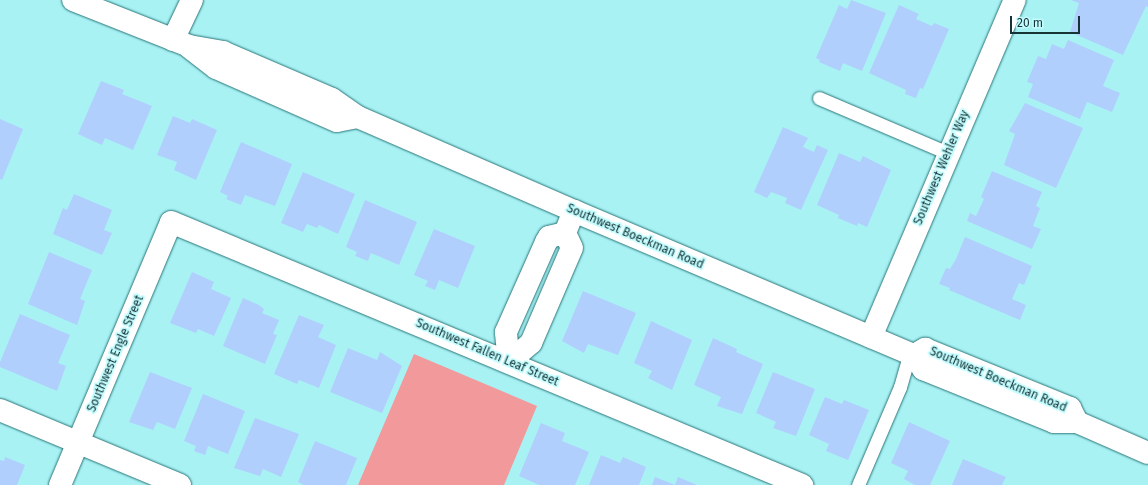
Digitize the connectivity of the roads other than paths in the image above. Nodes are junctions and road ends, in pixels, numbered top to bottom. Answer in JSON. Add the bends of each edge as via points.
{"nodes":[{"id":1,"x":73,"y":0,"type":"edge"},
{"id":2,"x":192,"y":0,"type":"edge"},
{"id":3,"x":1015,"y":0,"type":"edge"},
{"id":4,"x":181,"y":43,"type":"junction"},
{"id":5,"x":819,"y":98,"type":"dead end"},
{"id":6,"x":948,"y":153,"type":"junction"},
{"id":7,"x":574,"y":211,"type":"junction"},
{"id":8,"x":171,"y":222,"type":"joint"},
{"id":9,"x":871,"y":336,"type":"junction"},
{"id":10,"x":912,"y":354,"type":"junction"},
{"id":11,"x":509,"y":362,"type":"junction"},
{"id":12,"x":0,"y":410,"type":"edge"},
{"id":13,"x":78,"y":442,"type":"junction"},
{"id":14,"x":1148,"y":453,"type":"edge"},
{"id":15,"x":60,"y":485,"type":"edge"},
{"id":16,"x":180,"y":485,"type":"edge"},
{"id":17,"x":802,"y":485,"type":"edge"},
{"id":18,"x":858,"y":485,"type":"edge"}],
"edges":[{"from":1,"to":4,"type":"street","name":"Southwest Boeckman Road"},
{"from":2,"to":4,"type":"street"},
{"from":3,"to":6,"type":"street","name":"Southwest Wehler Way"},
{"from":4,"to":7,"type":"street","name":"Southwest Boeckman Road","via":[[216,68],[337,121],[358,117]]},
{"from":5,"to":6,"type":"lane"},
{"from":6,"to":9,"type":"street","name":"Southwest Wehler Way"},
{"from":7,"to":9,"type":"street","name":"Southwest Boeckman Road"},
{"from":7,"to":11,"type":"street","via":[[565,233],[549,237],[546,242],[506,332]]},
{"from":8,"to":11,"type":"street","name":"Southwest Fallen Leaf Street"},
{"from":8,"to":13,"type":"street","name":"Southwest Engle Street"},
{"from":9,"to":10,"type":"street","name":"Southwest Boeckman Road"},
{"from":10,"to":14,"type":"street","name":"Southwest Boeckman Road","via":[[923,369],[1054,422],[1077,422]]},
{"from":10,"to":18,"type":"lane"},
{"from":11,"to":17,"type":"street","name":"Southwest Fallen Leaf Street"},
{"from":12,"to":13,"type":"street"},
{"from":13,"to":15,"type":"street","name":"Southwest Engle Street"},
{"from":13,"to":16,"type":"street"}]}
